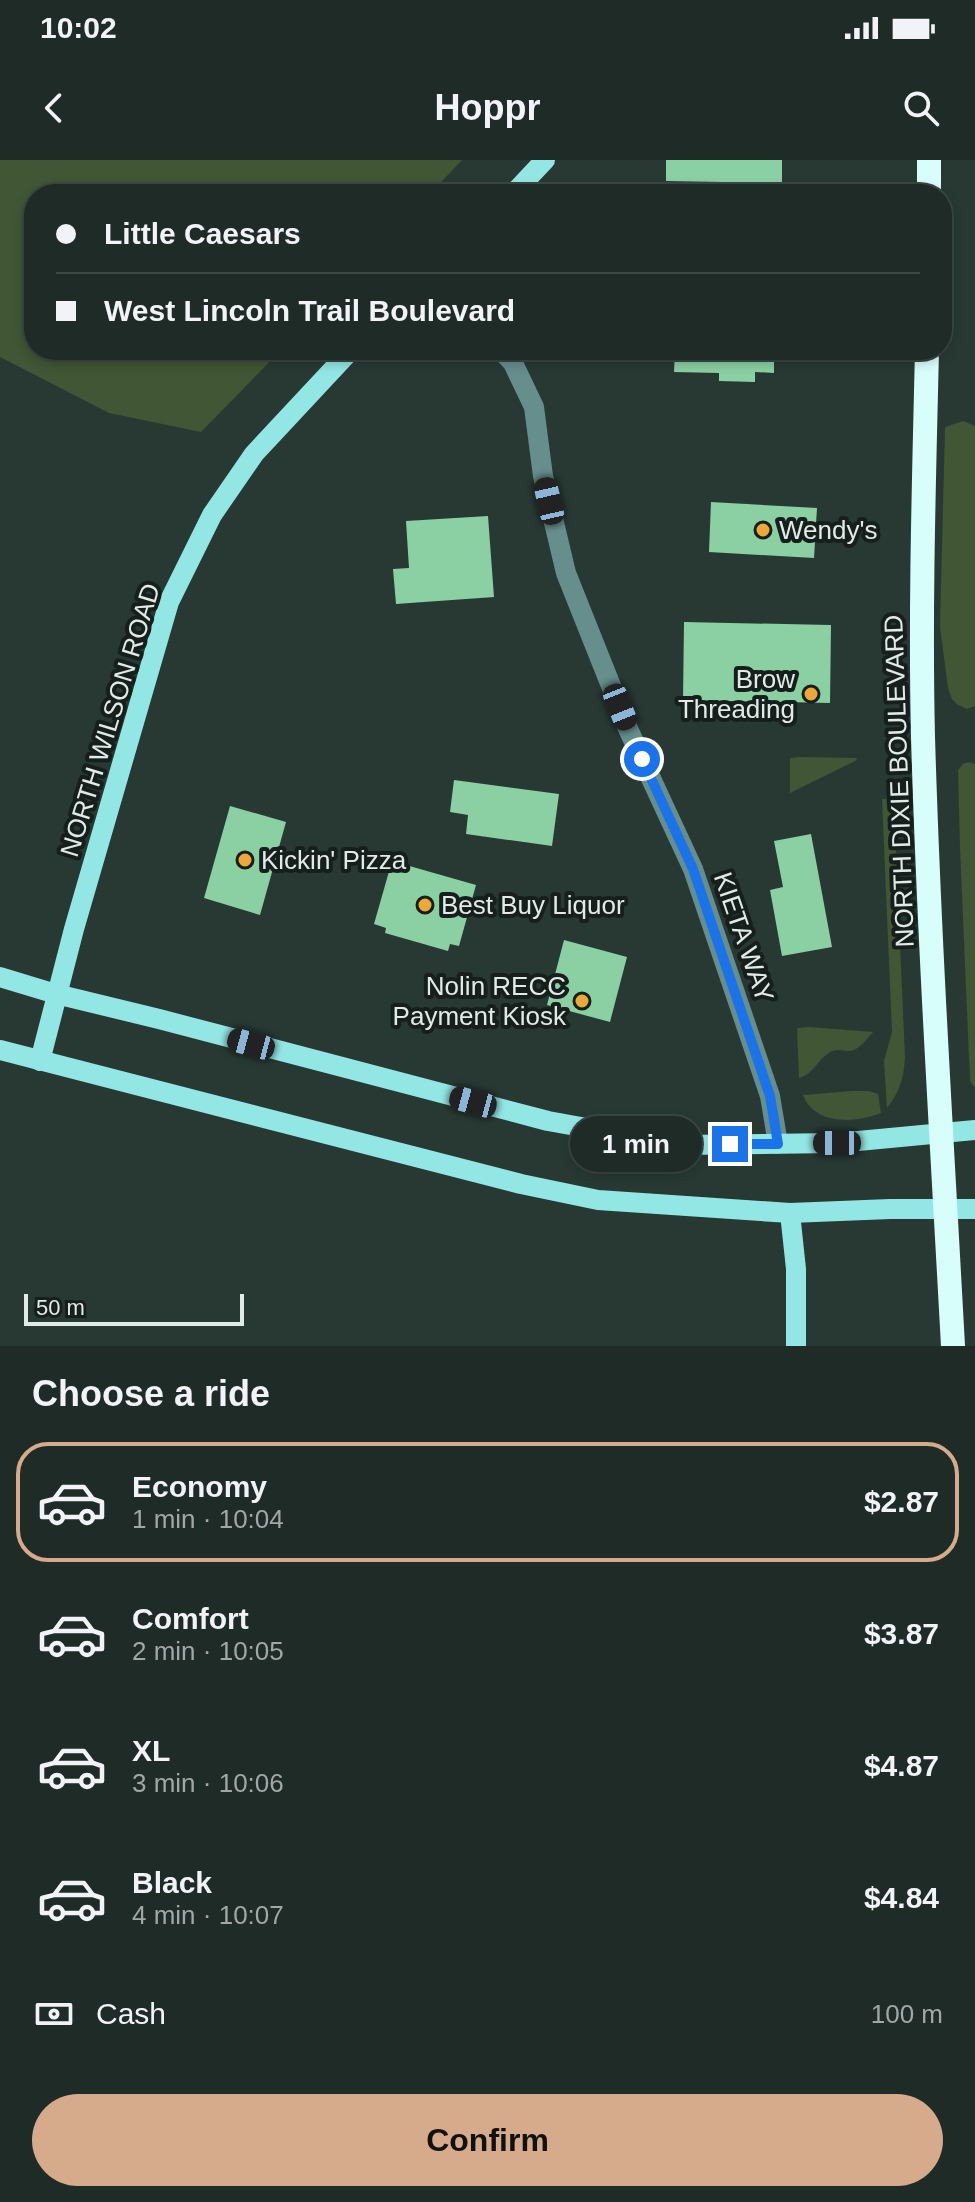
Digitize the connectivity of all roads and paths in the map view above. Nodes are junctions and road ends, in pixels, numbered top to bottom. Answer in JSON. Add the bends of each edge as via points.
{"nodes":[{"id":1,"x":545,"y":160,"type":"edge"},
{"id":2,"x":929,"y":160,"type":"edge"},
{"id":3,"x":522,"y":184,"type":"edge"},
{"id":4,"x":929,"y":184,"type":"edge"},
{"id":5,"x":342,"y":360,"type":"edge"},
{"id":6,"x":510,"y":360,"type":"edge"},
{"id":7,"x":927,"y":360,"type":"edge"},
{"id":8,"x":0,"y":977,"type":"edge"},
{"id":9,"x":56,"y":994,"type":"junction"},
{"id":10,"x":0,"y":1050,"type":"edge"},
{"id":11,"x":40,"y":1061,"type":"junction"},
{"id":12,"x":975,"y":1130,"type":"edge"},
{"id":13,"x":940,"y":1134,"type":"junction"},
{"id":14,"x":778,"y":1144,"type":"junction"},
{"id":15,"x":945,"y":1209,"type":"junction"},
{"id":16,"x":975,"y":1209,"type":"edge"},
{"id":17,"x":790,"y":1213,"type":"junction"},
{"id":18,"x":796,"y":1346,"type":"edge"},
{"id":19,"x":953,"y":1346,"type":"edge"}],
"edges":[{"from":1,"to":3,"type":"main road"},
{"from":2,"to":4,"type":"highway"},
{"from":5,"to":9,"type":"main road","name":"NORTH WILSON ROAD","via":[[254,454],[212,515],[169,602]]},
{"from":6,"to":14,"type":"street","name":"KIETA WAY","via":[[534,407],[543,476],[566,573],[629,731],[693,869],[770,1096]]},
{"from":7,"to":13,"type":"highway","name":"NORTH DIXIE BOULEVARD","via":[[923,736]]},
{"from":8,"to":9,"type":"main road"},
{"from":9,"to":11,"type":"main road","name":"NORTH WILSON ROAD"},
{"from":9,"to":14,"type":"main road","via":[[548,1121],[681,1145]]},
{"from":10,"to":11,"type":"main road"},
{"from":11,"to":17,"type":"main road","via":[[588,1198]]},
{"from":12,"to":13,"type":"main road"},
{"from":13,"to":14,"type":"main road"},
{"from":13,"to":15,"type":"highway","name":"NORTH DIXIE BOULEVARD"},
{"from":15,"to":16,"type":"main road"},
{"from":15,"to":17,"type":"main road"},
{"from":15,"to":19,"type":"highway","name":"NORTH DIXIE BOULEVARD"},
{"from":17,"to":18,"type":"main road"}]}
